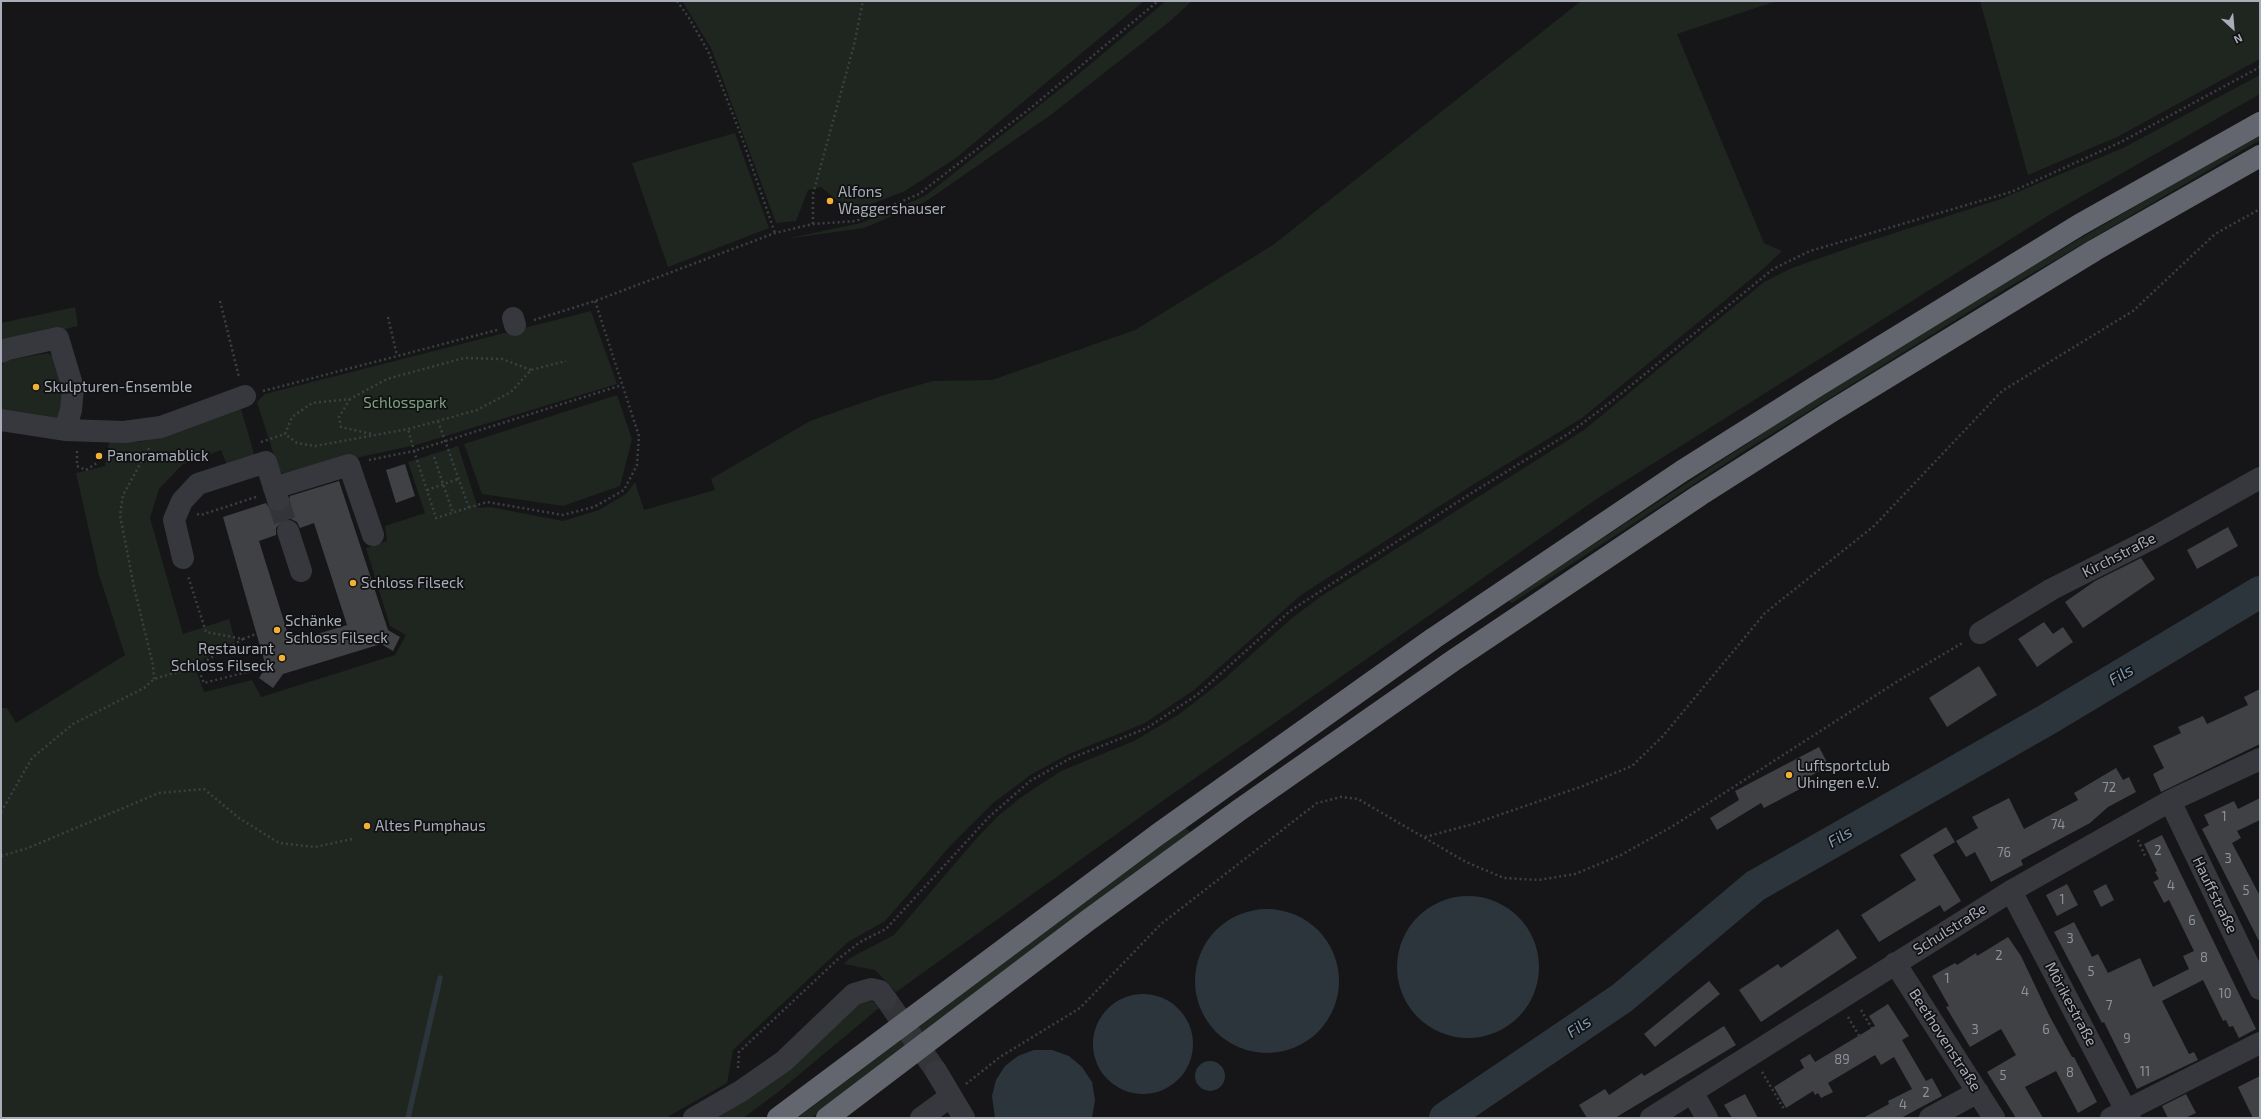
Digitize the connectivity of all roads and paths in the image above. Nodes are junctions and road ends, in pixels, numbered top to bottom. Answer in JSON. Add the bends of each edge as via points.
{"nodes":[{"id":1,"x":677,"y":1,"type":"edge"},
{"id":2,"x":863,"y":1,"type":"edge"},
{"id":3,"x":1158,"y":1,"type":"edge"},
{"id":4,"x":2260,"y":67,"type":"edge"},
{"id":5,"x":2260,"y":123,"type":"edge"},
{"id":6,"x":2260,"y":156,"type":"edge"},
{"id":7,"x":2260,"y":208,"type":"edge"},
{"id":8,"x":813,"y":224,"type":"junction"},
{"id":9,"x":775,"y":233,"type":"junction"},
{"id":10,"x":595,"y":300,"type":"junction"},
{"id":11,"x":220,"y":301,"type":"dead end"},
{"id":12,"x":388,"y":317,"type":"dead end"},
{"id":13,"x":1,"y":352,"type":"edge"},
{"id":14,"x":398,"y":356,"type":"junction"},
{"id":15,"x":566,"y":361,"type":"dead end"},
{"id":16,"x":531,"y":370,"type":"junction"},
{"id":17,"x":622,"y":385,"type":"junction"},
{"id":18,"x":244,"y":396,"type":"junction"},
{"id":19,"x":350,"y":399,"type":"junction"},
{"id":20,"x":1,"y":420,"type":"edge"},
{"id":21,"x":438,"y":421,"type":"junction"},
{"id":22,"x":161,"y":427,"type":"junction"},
{"id":23,"x":408,"y":429,"type":"junction"},
{"id":24,"x":65,"y":430,"type":"junction"},
{"id":25,"x":89,"y":432,"type":"junction"},
{"id":26,"x":285,"y":434,"type":"junction"},
{"id":27,"x":374,"y":435,"type":"junction"},
{"id":28,"x":259,"y":442,"type":"dead end"},
{"id":29,"x":445,"y":442,"type":"junction"},
{"id":30,"x":414,"y":451,"type":"junction"},
{"id":31,"x":434,"y":457,"type":"dead end"},
{"id":32,"x":97,"y":463,"type":"dead end"},
{"id":33,"x":349,"y":464,"type":"junction"},
{"id":34,"x":2260,"y":478,"type":"edge"},
{"id":35,"x":458,"y":479,"type":"junction"},
{"id":36,"x":443,"y":484,"type":"junction"},
{"id":37,"x":427,"y":490,"type":"junction"},
{"id":38,"x":276,"y":493,"type":"junction"},
{"id":39,"x":469,"y":508,"type":"junction"},
{"id":40,"x":179,"y":509,"type":"junction"},
{"id":41,"x":453,"y":513,"type":"junction"},
{"id":42,"x":288,"y":531,"type":"tunnel mouth"},
{"id":43,"x":373,"y":535,"type":"dead end"},
{"id":44,"x":183,"y":558,"type":"joint"},
{"id":45,"x":301,"y":571,"type":"dead end"},
{"id":46,"x":1980,"y":633,"type":"joint"},
{"id":47,"x":256,"y":634,"type":"dead end"},
{"id":48,"x":244,"y":639,"type":"junction"},
{"id":49,"x":197,"y":666,"type":"junction"},
{"id":50,"x":266,"y":667,"type":"dead end"},
{"id":51,"x":154,"y":679,"type":"junction"},
{"id":52,"x":2260,"y":759,"type":"edge"},
{"id":53,"x":2170,"y":801,"type":"junction"},
{"id":54,"x":1,"y":812,"type":"edge"},
{"id":55,"x":1425,"y":837,"type":"junction"},
{"id":56,"x":352,"y":839,"type":"dead end"},
{"id":57,"x":1,"y":856,"type":"edge"},
{"id":58,"x":2011,"y":891,"type":"junction"},
{"id":59,"x":1895,"y":963,"type":"junction"},
{"id":60,"x":2260,"y":989,"type":"edge"},
{"id":61,"x":1844,"y":996,"type":"junction"},
{"id":62,"x":886,"y":999,"type":"tunnel mouth"},
{"id":63,"x":1861,"y":1039,"type":"dead end"},
{"id":64,"x":2260,"y":1043,"type":"edge"},
{"id":65,"x":1882,"y":1045,"type":"dead end"},
{"id":66,"x":1751,"y":1054,"type":"junction"},
{"id":67,"x":936,"y":1071,"type":"tunnel mouth"},
{"id":68,"x":741,"y":1091,"type":"junction"},
{"id":69,"x":1692,"y":1092,"type":"junction"},
{"id":70,"x":1978,"y":1092,"type":"junction"},
{"id":71,"x":951,"y":1096,"type":"junction"},
{"id":72,"x":1784,"y":1109,"type":"dead end"},
{"id":73,"x":2123,"y":1116,"type":"edge"},
{"id":74,"x":694,"y":1118,"type":"edge"},
{"id":75,"x":778,"y":1118,"type":"edge"},
{"id":76,"x":827,"y":1118,"type":"edge"},
{"id":77,"x":921,"y":1118,"type":"edge"},
{"id":78,"x":964,"y":1118,"type":"edge"},
{"id":79,"x":1651,"y":1118,"type":"edge"},
{"id":80,"x":1707,"y":1118,"type":"edge"},
{"id":81,"x":1930,"y":1118,"type":"edge"},
{"id":82,"x":1994,"y":1118,"type":"edge"}],
"edges":[{"from":1,"to":9,"type":"path","via":[[708,51]]},
{"from":2,"to":8,"type":"path","via":[[854,44],[815,186]]},
{"from":3,"to":8,"type":"path","via":[[1032,107],[919,194],[856,221]]},
{"from":4,"to":68,"type":"path","via":[[2121,142],[2011,192],[1810,251],[1773,269],[1611,402],[1568,434],[1470,494],[1290,611],[1197,695],[1147,728],[1069,759],[1030,781],[989,817],[886,929],[860,942],[837,960],[740,1052],[738,1071]]},
{"from":5,"to":75,"type":"highway","via":[[2079,225],[1682,471],[1453,625],[1157,835]]},
{"from":6,"to":76,"type":"highway","via":[[2095,250],[1700,495],[1480,643],[1238,811],[1093,916]]},
{"from":7,"to":55,"type":"path","via":[[2214,234],[2133,312],[2002,391],[1874,526],[1765,613],[1663,736],[1632,766],[1583,786],[1472,824]]},
{"from":8,"to":9,"type":"path"},
{"from":9,"to":10,"type":"path"},
{"from":10,"to":14,"type":"path"},
{"from":10,"to":17,"type":"path"},
{"from":11,"to":18,"type":"path"},
{"from":12,"to":14,"type":"path"},
{"from":13,"to":24,"type":"street","via":[[58,338],[73,388],[71,410]]},
{"from":14,"to":18,"type":"path"},
{"from":15,"to":16,"type":"path"},
{"from":16,"to":19,"type":"path","via":[[502,359],[464,358],[387,379]]},
{"from":16,"to":21,"type":"path","via":[[510,392],[477,410]]},
{"from":17,"to":29,"type":"path"},
{"from":17,"to":39,"type":"path","via":[[639,436],[638,465],[624,490],[594,507],[562,515],[487,502]]},
{"from":18,"to":22,"type":"street"},
{"from":19,"to":26,"type":"path","via":[[312,403],[292,418]]},
{"from":19,"to":27,"type":"path","via":[[339,417],[341,427]]},
{"from":20,"to":24,"type":"street"},
{"from":21,"to":23,"type":"path"},
{"from":21,"to":29,"type":"path"},
{"from":22,"to":25,"type":"street","via":[[124,432]]},
{"from":22,"to":51,"type":"path","via":[[123,495],[120,515]]},
{"from":23,"to":27,"type":"path"},
{"from":23,"to":30,"type":"path"},
{"from":24,"to":25,"type":"street"},
{"from":25,"to":32,"type":"path","via":[[77,451],[77,466],[86,470]]},
{"from":26,"to":27,"type":"path","via":[[297,442],[315,446]]},
{"from":26,"to":28,"type":"path"},
{"from":29,"to":30,"type":"path"},
{"from":29,"to":35,"type":"path"},
{"from":30,"to":33,"type":"path"},
{"from":30,"to":37,"type":"path"},
{"from":31,"to":36,"type":"path"},
{"from":33,"to":38,"type":"street"},
{"from":33,"to":43,"type":"street"},
{"from":34,"to":46,"type":"street","name":"Kirchstraße","via":[[2153,538],[2052,589]]},
{"from":35,"to":36,"type":"path"},
{"from":35,"to":39,"type":"path"},
{"from":36,"to":37,"type":"path"},
{"from":36,"to":41,"type":"path"},
{"from":37,"to":41,"type":"path","via":[[436,518]]},
{"from":38,"to":40,"type":"path","via":[[200,516]]},
{"from":38,"to":40,"type":"street","via":[[266,462],[198,484],[182,501]]},
{"from":39,"to":41,"type":"path"},
{"from":40,"to":44,"type":"street","via":[[174,520]]},
{"from":42,"to":45,"type":"street"},
{"from":44,"to":48,"type":"path","via":[[206,632]]},
{"from":46,"to":55,"type":"path","via":[[1898,681],[1674,826],[1621,855],[1575,874],[1539,880],[1504,878],[1466,862]]},
{"from":47,"to":48,"type":"path"},
{"from":48,"to":49,"type":"path"},
{"from":49,"to":50,"type":"path","via":[[204,683]]},
{"from":49,"to":51,"type":"path"},
{"from":51,"to":54,"type":"path","via":[[144,688],[73,724],[32,758]]},
{"from":52,"to":53,"type":"street","name":"Schulstraße"},
{"from":53,"to":58,"type":"street","name":"Schulstraße"},
{"from":53,"to":60,"type":"street","name":"Hauffstraße"},
{"from":55,"to":71,"type":"path","via":[[1358,799],[1341,797],[1317,803],[1161,924],[1080,1008],[1000,1057]]},
{"from":56,"to":57,"type":"path","via":[[315,847],[279,843],[239,818],[204,789],[159,793],[28,848]]},
{"from":58,"to":59,"type":"street","name":"Schulstraße"},
{"from":58,"to":73,"type":"street","name":"Mörikestraße"},
{"from":59,"to":61,"type":"street","name":"Schulstraße"},
{"from":59,"to":70,"type":"street","name":"Beethovenstraße"},
{"from":61,"to":63,"type":"path"},
{"from":61,"to":65,"type":"path"},
{"from":61,"to":66,"type":"street","name":"Schulstraße"},
{"from":62,"to":68,"type":"street","via":[[880,991],[871,990],[854,994],[784,1061]]},
{"from":64,"to":73,"type":"street"},
{"from":66,"to":69,"type":"street","name":"Schulstraße"},
{"from":66,"to":72,"type":"path"},
{"from":67,"to":71,"type":"street"},
{"from":68,"to":74,"type":"street"},
{"from":69,"to":79,"type":"street","name":"Schulstraße"},
{"from":69,"to":80,"type":"street"},
{"from":70,"to":81,"type":"street"},
{"from":70,"to":82,"type":"street","name":"Beethovenstraße"},
{"from":71,"to":77,"type":"street"},
{"from":71,"to":78,"type":"street"}]}
